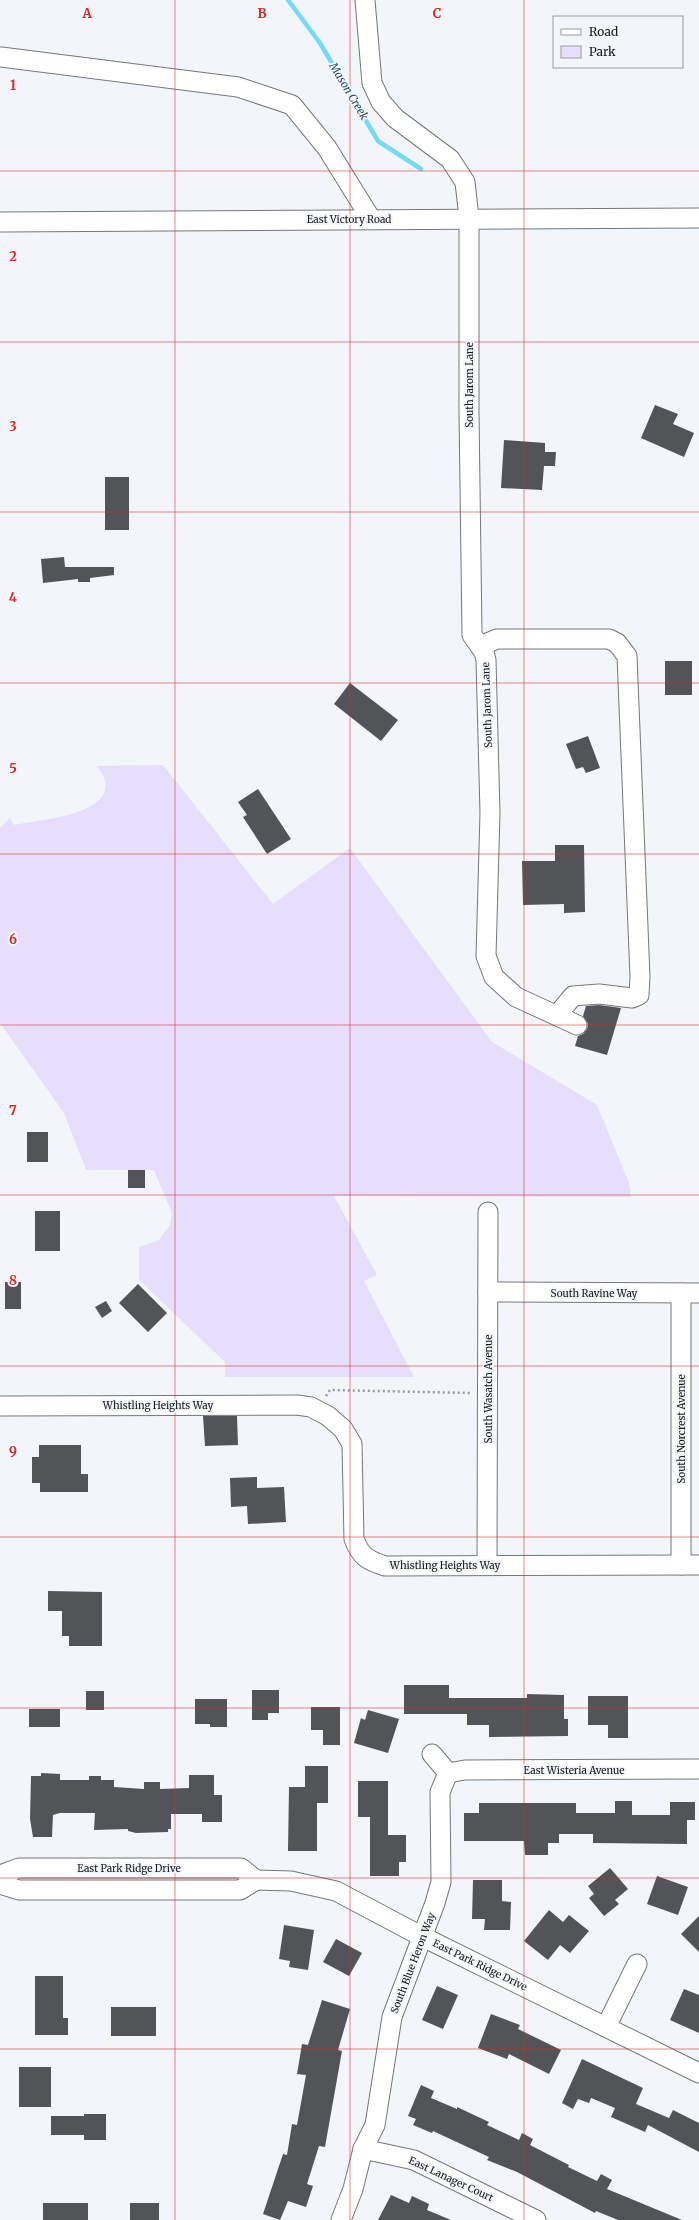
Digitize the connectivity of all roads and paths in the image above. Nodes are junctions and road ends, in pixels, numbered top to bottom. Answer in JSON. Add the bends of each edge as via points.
{"nodes":[{"id":1,"x":365,"y":0,"type":"edge"},
{"id":2,"x":1,"y":57,"type":"dead end"},
{"id":3,"x":469,"y":218,"type":"junction"},
{"id":4,"x":699,"y":218,"type":"edge"},
{"id":5,"x":371,"y":219,"type":"junction"},
{"id":6,"x":0,"y":222,"type":"edge"},
{"id":7,"x":480,"y":646,"type":"junction"},
{"id":8,"x":557,"y":1015,"type":"junction"},
{"id":9,"x":577,"y":1025,"type":"dead end"},
{"id":10,"x":488,"y":1212,"type":"dead end"},
{"id":11,"x":488,"y":1292,"type":"junction"},
{"id":12,"x":690,"y":1293,"type":"edge"},
{"id":13,"x":488,"y":1393,"type":"junction"},
{"id":14,"x":0,"y":1406,"type":"edge"},
{"id":15,"x":318,"y":1411,"type":"junction"},
{"id":16,"x":487,"y":1565,"type":"junction"},
{"id":17,"x":690,"y":1565,"type":"edge"},
{"id":18,"x":432,"y":1754,"type":"dead end"},
{"id":19,"x":699,"y":1769,"type":"edge"},
{"id":20,"x":448,"y":1773,"type":"junction"},
{"id":21,"x":0,"y":1875,"type":"edge"},
{"id":22,"x":256,"y":1880,"type":"junction"},
{"id":23,"x":0,"y":1884,"type":"edge"},
{"id":24,"x":421,"y":1936,"type":"junction"},
{"id":25,"x":637,"y":1964,"type":"dead end"},
{"id":26,"x":606,"y":2026,"type":"junction"},
{"id":27,"x":699,"y":2073,"type":"edge"},
{"id":28,"x":363,"y":2149,"type":"junction"},
{"id":29,"x":341,"y":2220,"type":"edge"},
{"id":30,"x":536,"y":2220,"type":"edge"}],
"edges":[{"from":1,"to":3,"type":"street","name":"South Jarom Lane","via":[[372,83],[381,102],[395,118],[450,159],[465,182]]},
{"from":2,"to":5,"type":"street","via":[[238,87],[292,105],[327,148]]},
{"from":3,"to":4,"type":"street","name":"East Victory Road"},
{"from":3,"to":5,"type":"street","name":"East Victory Road"},
{"from":3,"to":7,"type":"street","name":"South Jarom Lane","via":[[468,412],[472,635]]},
{"from":5,"to":6,"type":"street","name":"East Victory Road"},
{"from":7,"to":8,"type":"street","name":"South Jarom Lane","via":[[486,660],[490,813],[486,956],[494,977],[516,997]]},
{"from":7,"to":8,"type":"street","via":[[497,639],[609,639],[624,649],[627,656],[639,995],[632,998],[599,994],[573,996]]},
{"from":8,"to":9,"type":"street","name":"South Jarom Lane"},
{"from":10,"to":11,"type":"street","name":"South Wasatch Avenue"},
{"from":11,"to":12,"type":"street","name":"South Ravine Way"},
{"from":11,"to":13,"type":"street","name":"South Wasatch Avenue"},
{"from":12,"to":17,"type":"street","name":"South Norcrest Avenue"},
{"from":13,"to":15,"type":"path","via":[[330,1390]]},
{"from":13,"to":16,"type":"street","name":"South Wasatch Avenue"},
{"from":14,"to":15,"type":"street","name":"Whistling Heights Way","via":[[297,1405]]},
{"from":15,"to":16,"type":"street","name":"Whistling Heights Way","via":[[343,1429],[352,1444],[354,1539],[359,1553],[371,1561],[386,1566]]},
{"from":16,"to":17,"type":"street","name":"Whistling Heights Way"},
{"from":18,"to":20,"type":"street"},
{"from":19,"to":20,"type":"street","name":"East Wisteria Avenue","via":[[466,1770]]},
{"from":20,"to":24,"type":"street","name":"South Blue Heron Way","via":[[440,1792],[441,1882]]},
{"from":21,"to":22,"type":"street","name":"East Park Ridge Drive","via":[[19,1868],[241,1868]]},
{"from":22,"to":23,"type":"street","via":[[240,1890],[19,1890]]},
{"from":22,"to":24,"type":"street","name":"East Park Ridge Drive","via":[[291,1881],[336,1891]]},
{"from":24,"to":26,"type":"street","name":"East Park Ridge Drive"},
{"from":24,"to":28,"type":"street","name":"South Blue Heron Way","via":[[392,2017],[375,2125]]},
{"from":25,"to":26,"type":"street"},
{"from":26,"to":27,"type":"street","name":"East Park Ridge Drive"},
{"from":28,"to":29,"type":"street","name":"South Blue Heron Way"},
{"from":28,"to":30,"type":"street","name":"East Lanager Court","via":[[414,2160]]}]}
